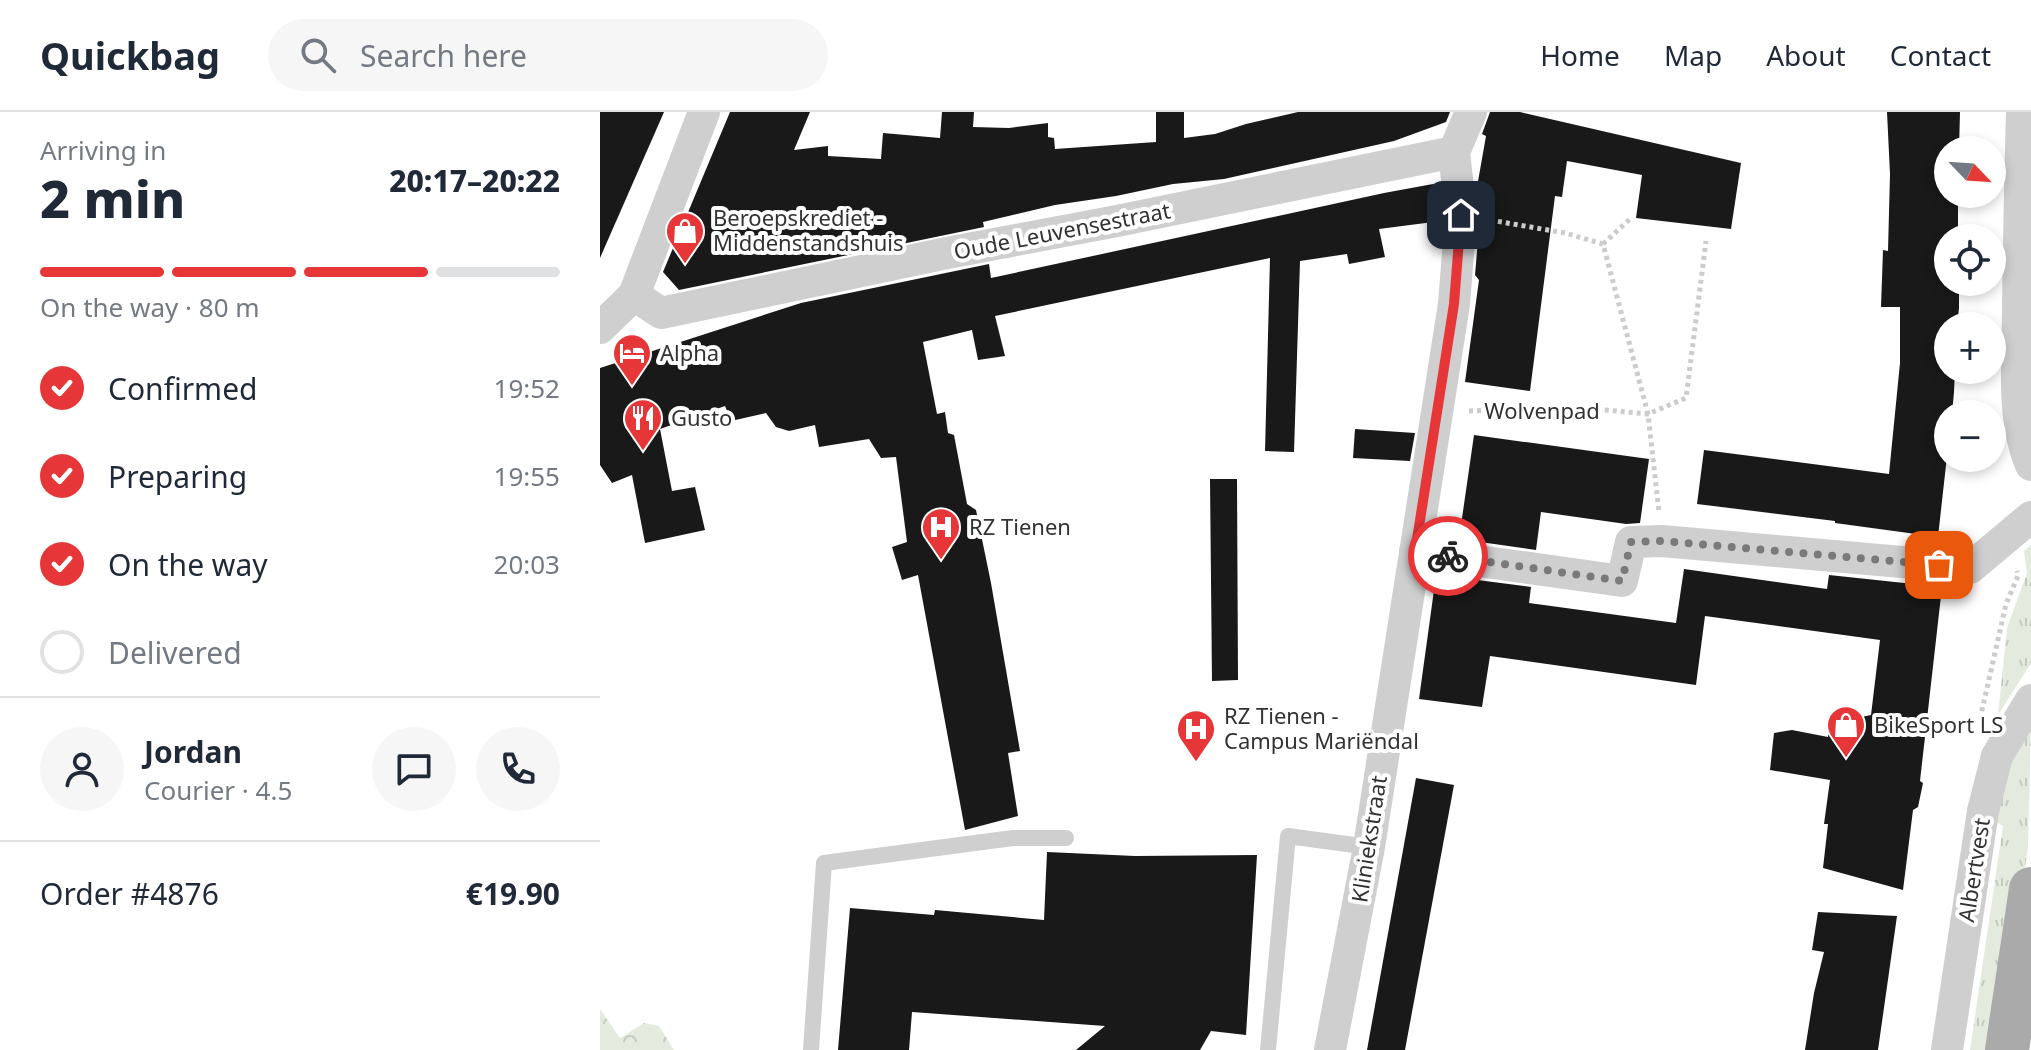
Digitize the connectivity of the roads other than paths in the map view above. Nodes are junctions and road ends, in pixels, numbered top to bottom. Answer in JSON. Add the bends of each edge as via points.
{"nodes":[{"id":1,"x":704,"y":112,"type":"edge"},
{"id":2,"x":1471,"y":112,"type":"edge"},
{"id":3,"x":2022,"y":112,"type":"edge"},
{"id":4,"x":1454,"y":152,"type":"junction"},
{"id":5,"x":634,"y":295,"type":"junction"},
{"id":6,"x":600,"y":328,"type":"edge"},
{"id":7,"x":2031,"y":465,"type":"edge"},
{"id":8,"x":2031,"y":517,"type":"edge"},
{"id":9,"x":1415,"y":552,"type":"junction"},
{"id":10,"x":2031,"y":700,"type":"edge"},
{"id":11,"x":1066,"y":838,"type":"dead end"},
{"id":12,"x":1369,"y":847,"type":"junction"},
{"id":13,"x":2031,"y":889,"type":"edge"},
{"id":14,"x":2031,"y":1036,"type":"edge"},
{"id":15,"x":811,"y":1050,"type":"edge"},
{"id":16,"x":1268,"y":1050,"type":"edge"},
{"id":17,"x":1330,"y":1050,"type":"edge"},
{"id":18,"x":1947,"y":1050,"type":"edge"},
{"id":19,"x":2007,"y":1050,"type":"edge"},
{"id":20,"x":2029,"y":1050,"type":"edge"}],
"edges":[{"from":1,"to":5,"type":"street"},
{"from":2,"to":4,"type":"street"},
{"from":3,"to":7,"type":"street","via":[[2019,425]]},
{"from":4,"to":5,"type":"street","name":"Oude Leuvensestraat","via":[[661,313]]},
{"from":4,"to":9,"type":"street","name":"Kliniekstraat","via":[[1461,215],[1454,304]]},
{"from":5,"to":6,"type":"street"},
{"from":8,"to":9,"type":"street","via":[[1970,568],[1631,542],[1622,581]]},
{"from":9,"to":12,"type":"street","name":"Kliniekstraat"},
{"from":10,"to":18,"type":"street","name":"Albertvest","via":[[1997,756],[1983,811]]},
{"from":11,"to":15,"type":"lane","via":[[1013,838],[824,863]]},
{"from":12,"to":16,"type":"lane","via":[[1288,836]]},
{"from":12,"to":17,"type":"street","name":"Kliniekstraat"},
{"from":13,"to":19,"type":"main road"},
{"from":14,"to":20,"type":"main road"}]}
